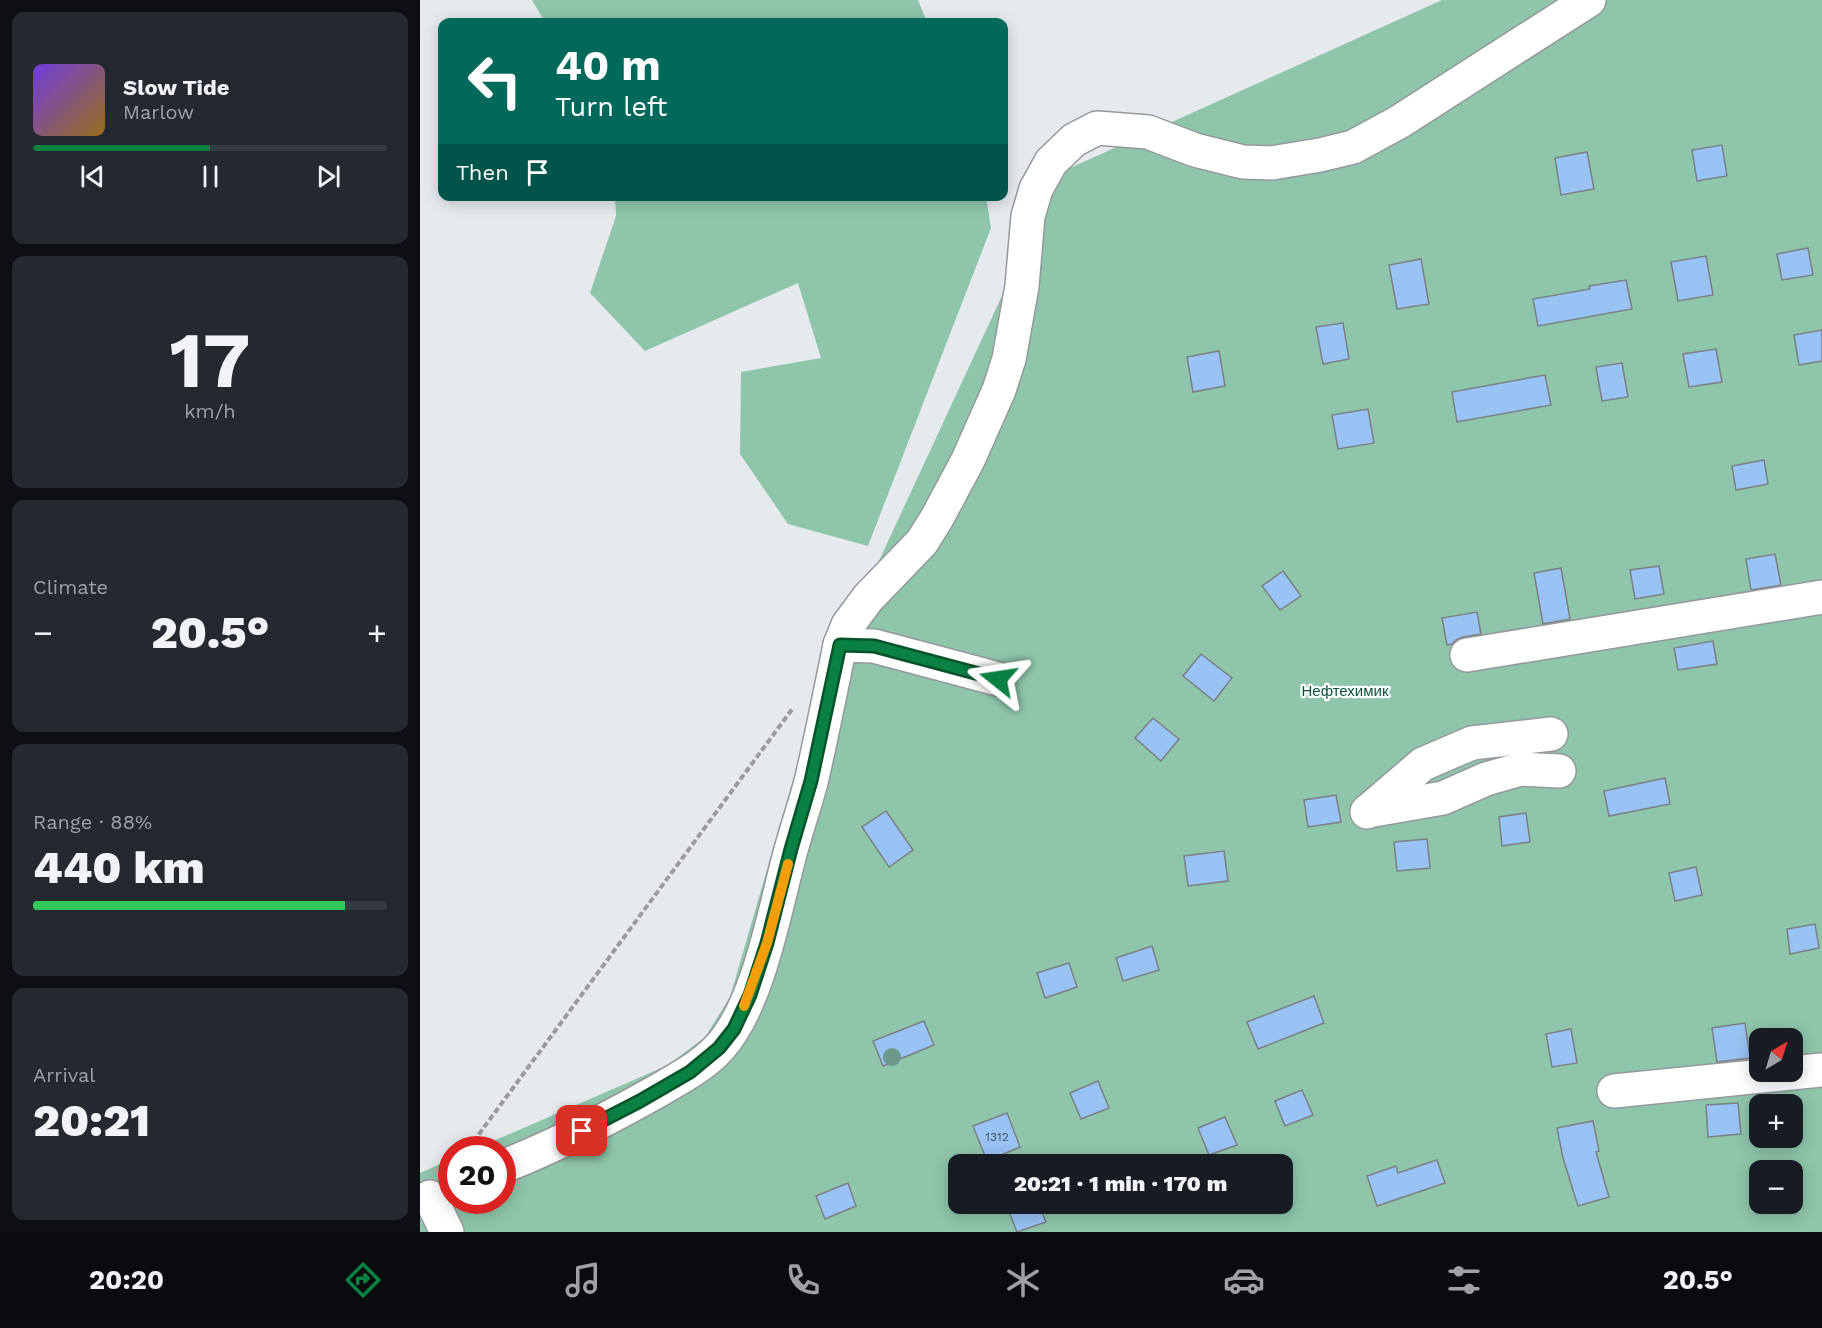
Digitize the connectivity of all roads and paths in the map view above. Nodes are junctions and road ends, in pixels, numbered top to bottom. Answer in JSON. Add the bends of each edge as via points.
{"nodes":[{"id":1,"x":1589,"y":0,"type":"edge"},
{"id":2,"x":1822,"y":597,"type":"edge"},
{"id":3,"x":840,"y":645,"type":"junction"},
{"id":4,"x":1467,"y":655,"type":"dead end"},
{"id":5,"x":998,"y":679,"type":"dead end"},
{"id":6,"x":798,"y":702,"type":"dead end"},
{"id":7,"x":1551,"y":734,"type":"dead end"},
{"id":8,"x":1558,"y":771,"type":"dead end"},
{"id":9,"x":1822,"y":1070,"type":"edge"},
{"id":10,"x":1614,"y":1090,"type":"dead end"},
{"id":11,"x":478,"y":1136,"type":"edge"},
{"id":12,"x":516,"y":1161,"type":"edge"},
{"id":13,"x":434,"y":1196,"type":"edge"},
{"id":14,"x":447,"y":1232,"type":"edge"}],
"edges":[{"from":1,"to":3,"type":"street","via":[[1399,122],[1353,147],[1272,163],[1243,162],[1195,150],[1148,132],[1097,128],[1074,140],[1051,162],[1036,189],[1028,216],[1022,286],[1009,359],[968,460],[922,542],[868,598],[848,625]]},
{"from":2,"to":4,"type":"street"},
{"from":3,"to":5,"type":"street","via":[[874,646]]},
{"from":3,"to":12,"type":"street","via":[[811,781],[767,943],[734,1029],[719,1048],[690,1072]]},
{"from":6,"to":11,"type":"path"},
{"from":7,"to":8,"type":"street","via":[[1472,743],[1424,764],[1367,812],[1443,798],[1521,769]]},
{"from":9,"to":10,"type":"street"},
{"from":13,"to":14,"type":"street"}]}
